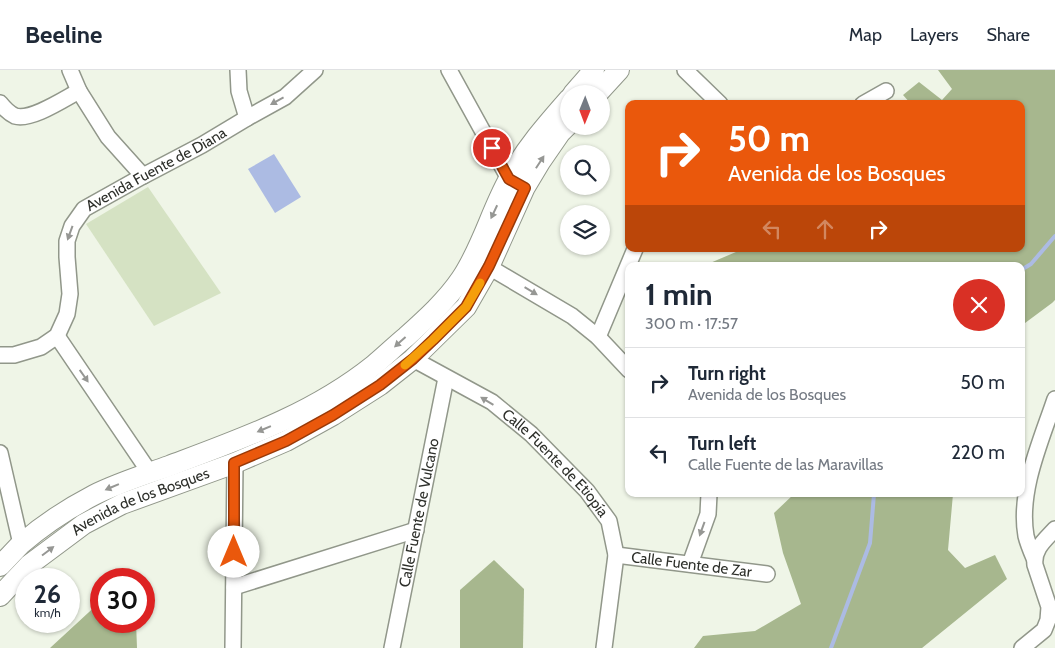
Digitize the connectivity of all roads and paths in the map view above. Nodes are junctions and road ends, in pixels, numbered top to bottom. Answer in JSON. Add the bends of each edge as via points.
{"nodes":[{"id":1,"x":70,"y":70,"type":"edge"},
{"id":2,"x":238,"y":70,"type":"edge"},
{"id":3,"x":315,"y":70,"type":"edge"},
{"id":4,"x":449,"y":70,"type":"edge"},
{"id":5,"x":619,"y":70,"type":"edge"},
{"id":6,"x":685,"y":70,"type":"edge"},
{"id":7,"x":591,"y":78,"type":"edge"},
{"id":8,"x":79,"y":91,"type":"junction"},
{"id":9,"x":886,"y":91,"type":"dead end"},
{"id":10,"x":716,"y":100,"type":"edge"},
{"id":11,"x":870,"y":100,"type":"edge"},
{"id":12,"x":0,"y":103,"type":"edge"},
{"id":13,"x":560,"y":110,"type":"edge"},
{"id":14,"x":247,"y":118,"type":"junction"},
{"id":15,"x":560,"y":134,"type":"edge"},
{"id":16,"x":143,"y":176,"type":"junction"},
{"id":17,"x":517,"y":183,"type":"junction"},
{"id":18,"x":489,"y":266,"type":"junction"},
{"id":19,"x":625,"y":271,"type":"edge"},
{"id":20,"x":56,"y":336,"type":"junction"},
{"id":21,"x":598,"y":337,"type":"junction"},
{"id":22,"x":0,"y":355,"type":"edge"},
{"id":23,"x":413,"y":359,"type":"junction"},
{"id":24,"x":625,"y":366,"type":"edge"},
{"id":25,"x":446,"y":378,"type":"junction"},
{"id":26,"x":1055,"y":398,"type":"edge"},
{"id":27,"x":0,"y":453,"type":"edge"},
{"id":28,"x":234,"y":463,"type":"junction"},
{"id":29,"x":150,"y":473,"type":"junction"},
{"id":30,"x":709,"y":497,"type":"edge"},
{"id":31,"x":1055,"y":529,"type":"edge"},
{"id":32,"x":416,"y":530,"type":"junction"},
{"id":33,"x":21,"y":544,"type":"junction"},
{"id":34,"x":616,"y":555,"type":"junction"},
{"id":35,"x":1034,"y":558,"type":"junction"},
{"id":36,"x":690,"y":564,"type":"junction"},
{"id":37,"x":0,"y":566,"type":"edge"},
{"id":38,"x":767,"y":574,"type":"dead end"},
{"id":39,"x":234,"y":588,"type":"junction"},
{"id":40,"x":0,"y":596,"type":"edge"},
{"id":41,"x":233,"y":648,"type":"edge"},
{"id":42,"x":392,"y":648,"type":"edge"},
{"id":43,"x":604,"y":648,"type":"edge"},
{"id":44,"x":1022,"y":648,"type":"edge"}],
"edges":[{"from":1,"to":8,"type":"street"},
{"from":2,"to":14,"type":"street","via":[[239,91]]},
{"from":3,"to":14,"type":"street","name":"Avenida Fuente de Diana","one_way":true,"via":[[285,97]]},
{"from":4,"to":17,"type":"street"},
{"from":5,"to":7,"type":"main road"},
{"from":6,"to":10,"type":"street"},
{"from":8,"to":12,"type":"street","via":[[27,116],[6,111]]},
{"from":8,"to":16,"type":"street","via":[[108,137]]},
{"from":9,"to":11,"type":"street"},
{"from":13,"to":17,"type":"main road","name":"Avenida de los Bosques","via":[[527,150]]},
{"from":14,"to":16,"type":"street","name":"Avenida Fuente de Diana"},
{"from":17,"to":15,"type":"main road","name":"Avenida de los Bosques","one_way":true,"via":[[540,162]]},
{"from":16,"to":20,"type":"street","name":"Avenida Fuente de Diana","one_way":true,"via":[[84,209],[72,226],[67,241],[70,294],[67,314]]},
{"from":17,"to":18,"type":"main road","name":"Avenida de los Bosques"},
{"from":17,"to":29,"type":"main road","name":"Avenida de los Bosques","one_way":true,"via":[[449,296],[374,365],[325,399],[293,416]]},
{"from":18,"to":21,"type":"street","one_way":true,"via":[[572,316]]},
{"from":18,"to":23,"type":"main road","name":"Avenida de los Bosques","via":[[466,307]]},
{"from":19,"to":21,"type":"street"},
{"from":20,"to":22,"type":"street","via":[[42,347],[14,355]]},
{"from":20,"to":29,"type":"street","one_way":true},
{"from":21,"to":24,"type":"street"},
{"from":23,"to":25,"type":"street","name":"Calle Fuente de Etiopía"},
{"from":23,"to":28,"type":"main road","name":"Avenida de los Bosques","via":[[333,415],[286,441]]},
{"from":25,"to":32,"type":"street","name":"Calle Fuente de Vulcano"},
{"from":34,"to":25,"type":"street","name":"Calle Fuente de Etiopía","one_way":true,"via":[[609,521],[587,491],[531,434],[492,402]]},
{"from":26,"to":35,"type":"street","via":[[1030,473],[1025,511],[1026,537]]},
{"from":27,"to":33,"type":"street"},
{"from":28,"to":39,"type":"street"},
{"from":40,"to":28,"type":"main road","name":"Avenida de los Bosques","one_way":true,"via":[[29,565],[84,524],[122,504]]},
{"from":29,"to":33,"type":"main road","name":"Avenida de los Bosques","one_way":true,"via":[[95,494]]},
{"from":30,"to":36,"type":"street","one_way":true,"via":[[708,514]]},
{"from":31,"to":35,"type":"street","via":[[1037,549]]},
{"from":32,"to":39,"type":"street"},
{"from":32,"to":42,"type":"street","name":"Calle Fuente de Vulcano"},
{"from":33,"to":37,"type":"main road","name":"Avenida de los Bosques"},
{"from":34,"to":36,"type":"street","name":"Calle Fuente de Zar"},
{"from":34,"to":43,"type":"street","name":"Calle Fuente de Etiopía"},
{"from":35,"to":44,"type":"street","via":[[1049,607],[1048,620],[1044,630]]},
{"from":36,"to":38,"type":"street","name":"Calle Fuente de Zar"},
{"from":39,"to":41,"type":"street"}]}
